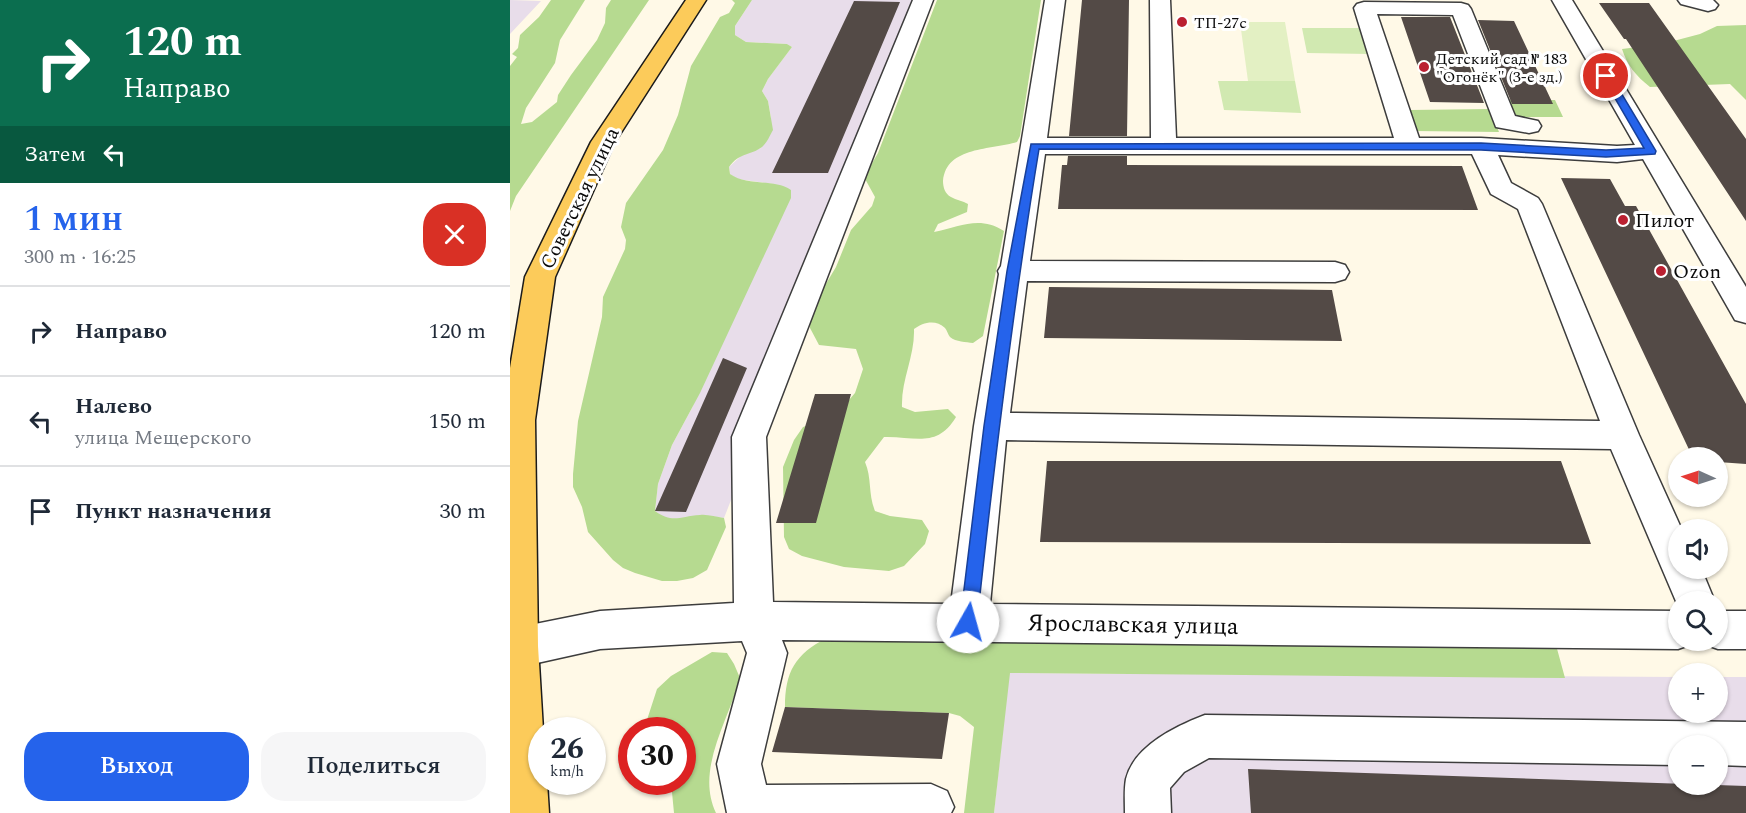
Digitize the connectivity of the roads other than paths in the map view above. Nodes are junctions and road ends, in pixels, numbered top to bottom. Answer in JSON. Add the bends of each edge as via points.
{"nodes":[{"id":1,"x":696,"y":0,"type":"edge"},
{"id":2,"x":923,"y":0,"type":"edge"},
{"id":3,"x":1055,"y":0,"type":"edge"},
{"id":4,"x":1160,"y":0,"type":"edge"},
{"id":5,"x":1562,"y":0,"type":"edge"},
{"id":6,"x":1529,"y":126,"type":"dead end"},
{"id":7,"x":1164,"y":145,"type":"junction"},
{"id":8,"x":1034,"y":146,"type":"junction"},
{"id":9,"x":1481,"y":146,"type":"junction"},
{"id":10,"x":1409,"y":147,"type":"junction"},
{"id":11,"x":1651,"y":151,"type":"junction"},
{"id":12,"x":1012,"y":271,"type":"junction"},
{"id":13,"x":1335,"y":272,"type":"dead end"},
{"id":14,"x":1746,"y":312,"type":"edge"},
{"id":15,"x":514,"y":421,"type":"edge"},
{"id":16,"x":991,"y":426,"type":"junction"},
{"id":17,"x":1622,"y":435,"type":"junction"},
{"id":18,"x":1668,"y":538,"type":"edge"},
{"id":19,"x":753,"y":621,"type":"junction"},
{"id":20,"x":968,"y":622,"type":"junction"},
{"id":21,"x":1668,"y":630,"type":"edge"},
{"id":22,"x":1728,"y":630,"type":"edge"},
{"id":23,"x":1746,"y":630,"type":"edge"},
{"id":24,"x":514,"y":647,"type":"edge"},
{"id":25,"x":1746,"y":744,"type":"edge"},
{"id":26,"x":931,"y":807,"type":"dead end"},
{"id":27,"x":750,"y":811,"type":"edge"},
{"id":28,"x":526,"y":813,"type":"edge"},
{"id":29,"x":1148,"y":813,"type":"edge"}],
"edges":[{"from":1,"to":15,"type":"main road","name":"Советская улица","via":[[603,142],[540,277]]},
{"from":2,"to":19,"type":"street","via":[[748,437]]},
{"from":3,"to":8,"type":"street"},
{"from":4,"to":7,"type":"street"},
{"from":5,"to":11,"type":"street"},
{"from":6,"to":10,"type":"street","via":[[1505,122],[1461,9],[1365,8]]},
{"from":7,"to":8,"type":"street"},
{"from":7,"to":10,"type":"street"},
{"from":8,"to":12,"type":"street"},
{"from":9,"to":10,"type":"street"},
{"from":9,"to":11,"type":"street","via":[[1606,153]]},
{"from":9,"to":17,"type":"street","via":[[1500,188],[1529,204]]},
{"from":11,"to":14,"type":"street"},
{"from":12,"to":13,"type":"street"},
{"from":12,"to":16,"type":"street"},
{"from":15,"to":24,"type":"main road","name":"Советская улица"},
{"from":16,"to":17,"type":"street"},
{"from":16,"to":20,"type":"street"},
{"from":17,"to":18,"type":"street"},
{"from":19,"to":20,"type":"street","name":"Ярославская улица"},
{"from":19,"to":24,"type":"street","name":"Ярославская улица","via":[[600,630]]},
{"from":19,"to":27,"type":"street","via":[[767,653],[739,764]]},
{"from":20,"to":21,"type":"street","name":"Ярославская улица"},
{"from":22,"to":23,"type":"street"},
{"from":24,"to":28,"type":"main road","name":"Советская улица"},
{"from":25,"to":29,"type":"street","via":[[1205,736],[1168,757],[1148,780]]},
{"from":26,"to":27,"type":"street"}]}
